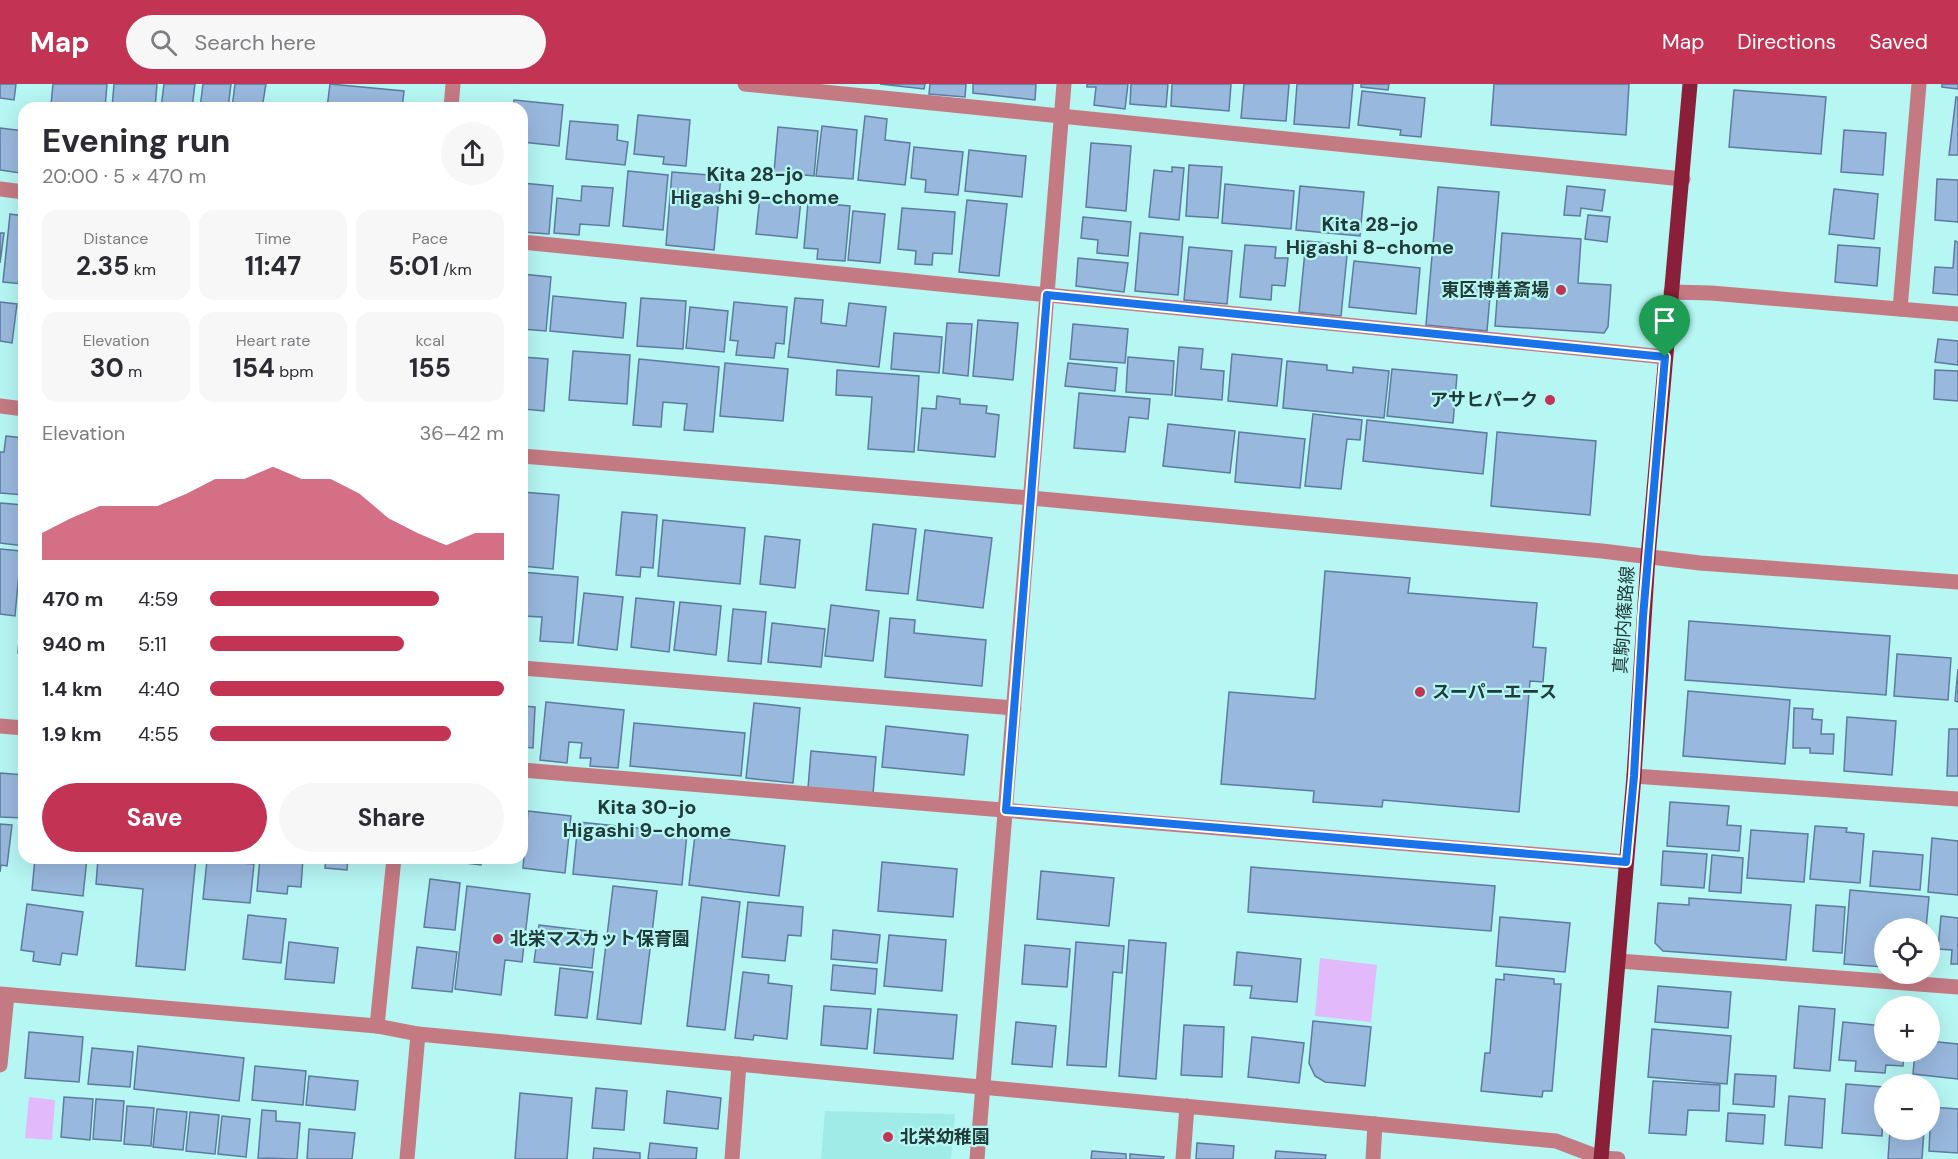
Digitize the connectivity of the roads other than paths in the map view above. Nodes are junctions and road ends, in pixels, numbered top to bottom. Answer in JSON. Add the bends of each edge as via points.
{"nodes":[{"id":1,"x":453,"y":84,"type":"edge"},
{"id":2,"x":745,"y":84,"type":"edge"},
{"id":3,"x":1064,"y":84,"type":"edge"},
{"id":4,"x":1690,"y":84,"type":"edge"},
{"id":5,"x":1919,"y":84,"type":"edge"},
{"id":6,"x":452,"y":102,"type":"edge"},
{"id":7,"x":1061,"y":116,"type":"junction"},
{"id":8,"x":1683,"y":180,"type":"junction"},
{"id":9,"x":0,"y":189,"type":"edge"},
{"id":10,"x":18,"y":191,"type":"edge"},
{"id":11,"x":528,"y":243,"type":"edge"},
{"id":12,"x":1671,"y":292,"type":"junction"},
{"id":13,"x":1047,"y":295,"type":"junction"},
{"id":14,"x":1900,"y":309,"type":"junction"},
{"id":15,"x":1958,"y":314,"type":"edge"},
{"id":16,"x":1665,"y":357,"type":"junction"},
{"id":17,"x":0,"y":406,"type":"edge"},
{"id":18,"x":18,"y":408,"type":"edge"},
{"id":19,"x":528,"y":456,"type":"edge"},
{"id":20,"x":1031,"y":498,"type":"junction"},
{"id":21,"x":1648,"y":557,"type":"junction"},
{"id":22,"x":1958,"y":582,"type":"edge"},
{"id":23,"x":528,"y":668,"type":"edge"},
{"id":24,"x":1014,"y":708,"type":"junction"},
{"id":25,"x":0,"y":726,"type":"edge"},
{"id":26,"x":18,"y":728,"type":"edge"},
{"id":27,"x":528,"y":770,"type":"edge"},
{"id":28,"x":1634,"y":776,"type":"junction"},
{"id":29,"x":1958,"y":800,"type":"edge"},
{"id":30,"x":1006,"y":810,"type":"junction"},
{"id":31,"x":1626,"y":862,"type":"junction"},
{"id":32,"x":393,"y":864,"type":"edge"},
{"id":33,"x":1619,"y":961,"type":"junction"},
{"id":34,"x":1958,"y":987,"type":"edge"},
{"id":35,"x":4,"y":994,"type":"edge"},
{"id":36,"x":377,"y":1026,"type":"junction"},
{"id":37,"x":418,"y":1034,"type":"junction"},
{"id":38,"x":739,"y":1064,"type":"junction"},
{"id":39,"x":0,"y":1065,"type":"edge"},
{"id":40,"x":983,"y":1086,"type":"junction"},
{"id":41,"x":1187,"y":1106,"type":"junction"},
{"id":42,"x":1375,"y":1124,"type":"junction"},
{"id":43,"x":1601,"y":1158,"type":"edge"},
{"id":44,"x":407,"y":1159,"type":"edge"},
{"id":45,"x":732,"y":1159,"type":"edge"},
{"id":46,"x":977,"y":1159,"type":"edge"},
{"id":47,"x":1183,"y":1159,"type":"edge"},
{"id":48,"x":1373,"y":1159,"type":"edge"},
{"id":49,"x":1618,"y":1159,"type":"edge"}],
"edges":[{"from":1,"to":6,"type":"street"},
{"from":2,"to":7,"type":"street"},
{"from":3,"to":7,"type":"street"},
{"from":4,"to":8,"type":"main road","name":"真駒内篠路線"},
{"from":5,"to":14,"type":"street"},
{"from":7,"to":8,"type":"street"},
{"from":7,"to":13,"type":"street"},
{"from":8,"to":12,"type":"main road","name":"真駒内篠路線"},
{"from":9,"to":10,"type":"street"},
{"from":11,"to":13,"type":"street"},
{"from":12,"to":14,"type":"street"},
{"from":12,"to":16,"type":"main road","name":"真駒内篠路線"},
{"from":13,"to":16,"type":"street"},
{"from":13,"to":20,"type":"street"},
{"from":14,"to":15,"type":"street"},
{"from":16,"to":21,"type":"main road","name":"真駒内篠路線"},
{"from":17,"to":18,"type":"street"},
{"from":19,"to":20,"type":"street"},
{"from":20,"to":21,"type":"street"},
{"from":20,"to":24,"type":"street"},
{"from":21,"to":22,"type":"street"},
{"from":21,"to":28,"type":"main road","name":"真駒内篠路線"},
{"from":23,"to":24,"type":"street"},
{"from":24,"to":30,"type":"street"},
{"from":25,"to":26,"type":"street"},
{"from":27,"to":30,"type":"street"},
{"from":28,"to":29,"type":"street"},
{"from":28,"to":31,"type":"main road","name":"真駒内篠路線"},
{"from":30,"to":31,"type":"street"},
{"from":30,"to":40,"type":"street"},
{"from":31,"to":33,"type":"main road","name":"真駒内篠路線"},
{"from":32,"to":36,"type":"street"},
{"from":33,"to":34,"type":"street"},
{"from":33,"to":43,"type":"main road","name":"真駒内篠路線"},
{"from":35,"to":36,"type":"street"},
{"from":35,"to":39,"type":"street"},
{"from":36,"to":37,"type":"street"},
{"from":37,"to":38,"type":"street"},
{"from":37,"to":44,"type":"street"},
{"from":38,"to":40,"type":"street"},
{"from":38,"to":45,"type":"street"},
{"from":40,"to":41,"type":"street"},
{"from":40,"to":46,"type":"street"},
{"from":41,"to":42,"type":"street"},
{"from":41,"to":47,"type":"street"},
{"from":42,"to":43,"type":"street","via":[[1556,1141]]},
{"from":42,"to":48,"type":"street"},
{"from":43,"to":49,"type":"street"}]}
